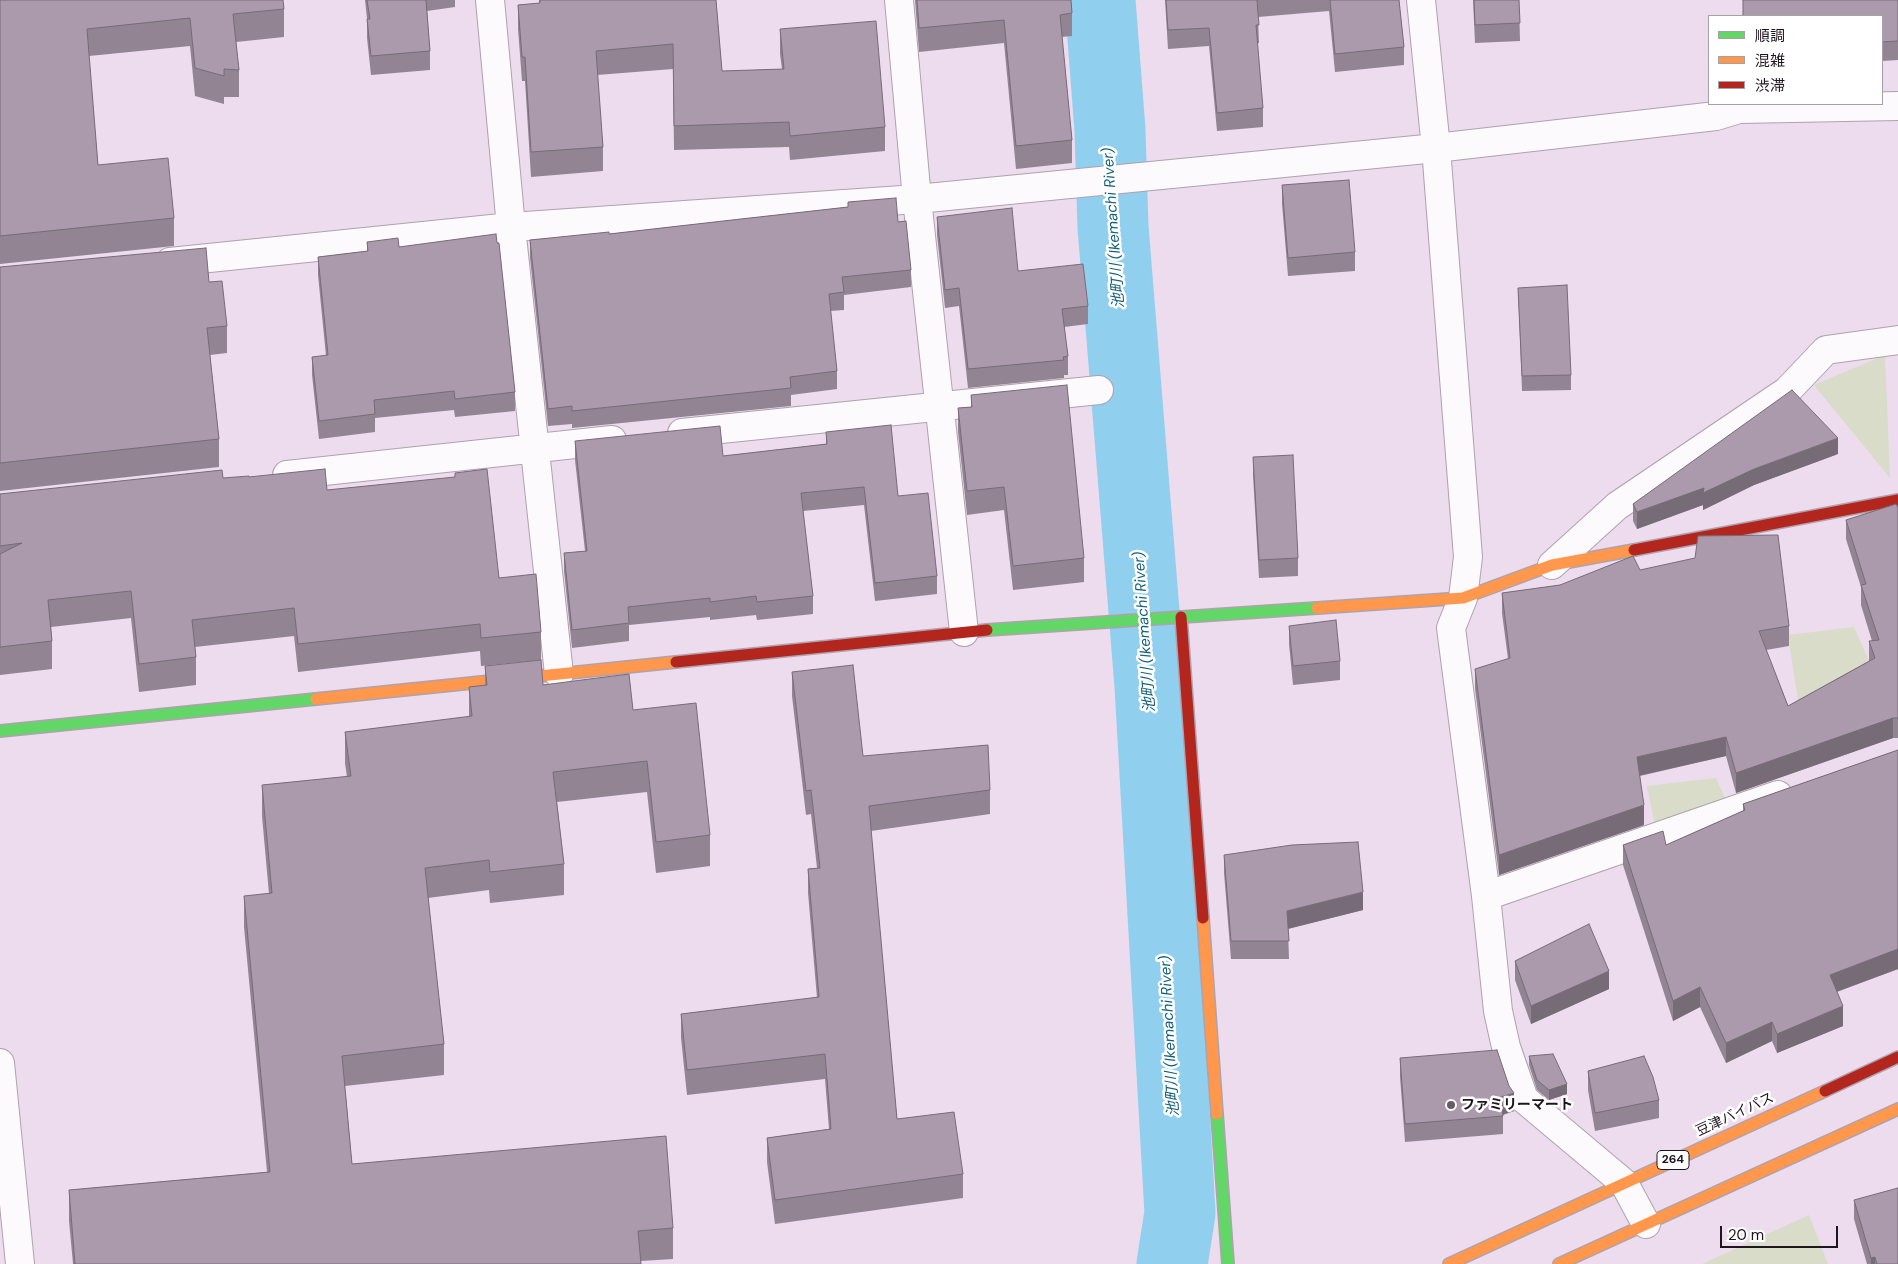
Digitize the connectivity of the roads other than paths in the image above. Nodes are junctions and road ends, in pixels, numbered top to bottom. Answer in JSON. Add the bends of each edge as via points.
{"nodes":[{"id":1,"x":490,"y":0,"type":"edge"},
{"id":2,"x":899,"y":0,"type":"edge"},
{"id":3,"x":1422,"y":0,"type":"edge"},
{"id":4,"x":1898,"y":106,"type":"edge"},
{"id":5,"x":1436,"y":148,"type":"junction"},
{"id":6,"x":917,"y":199,"type":"junction"},
{"id":7,"x":511,"y":227,"type":"junction"},
{"id":8,"x":147,"y":264,"type":"edge"},
{"id":9,"x":1898,"y":340,"type":"edge"},
{"id":10,"x":1099,"y":390,"type":"dead end"},
{"id":11,"x":939,"y":406,"type":"junction"},
{"id":12,"x":535,"y":448,"type":"junction"},
{"id":13,"x":267,"y":478,"type":"edge"},
{"id":14,"x":1898,"y":500,"type":"edge"},
{"id":15,"x":1552,"y":565,"type":"junction"},
{"id":16,"x":1463,"y":598,"type":"junction"},
{"id":17,"x":1181,"y":617,"type":"junction"},
{"id":18,"x":964,"y":632,"type":"junction"},
{"id":19,"x":559,"y":674,"type":"junction"},
{"id":20,"x":0,"y":730,"type":"edge"},
{"id":21,"x":1804,"y":786,"type":"edge"},
{"id":22,"x":1486,"y":896,"type":"junction"},
{"id":23,"x":1898,"y":1057,"type":"edge"},
{"id":24,"x":0,"y":1063,"type":"edge"},
{"id":25,"x":1898,"y":1109,"type":"edge"},
{"id":26,"x":1624,"y":1183,"type":"junction"},
{"id":27,"x":1646,"y":1224,"type":"junction"},
{"id":28,"x":20,"y":1264,"type":"edge"},
{"id":29,"x":1228,"y":1264,"type":"edge"},
{"id":30,"x":1449,"y":1264,"type":"edge"},
{"id":31,"x":1559,"y":1264,"type":"edge"}],
"edges":[{"from":1,"to":7,"type":"street"},
{"from":2,"to":6,"type":"street"},
{"from":3,"to":5,"type":"street"},
{"from":4,"to":5,"type":"street","via":[[1739,109],[1716,116]]},
{"from":5,"to":6,"type":"street"},
{"from":5,"to":16,"type":"street","via":[[1468,557]]},
{"from":6,"to":7,"type":"street"},
{"from":6,"to":11,"type":"street"},
{"from":7,"to":8,"type":"street"},
{"from":7,"to":12,"type":"street"},
{"from":9,"to":15,"type":"street","via":[[1826,350],[1787,391],[1617,506]]},
{"from":10,"to":11,"type":"street"},
{"from":11,"to":12,"type":"street"},
{"from":11,"to":18,"type":"street"},
{"from":12,"to":13,"type":"street"},
{"from":12,"to":19,"type":"street"},
{"from":14,"to":15,"type":"main road"},
{"from":15,"to":16,"type":"main road"},
{"from":16,"to":17,"type":"main road"},
{"from":16,"to":22,"type":"street","via":[[1451,628]]},
{"from":17,"to":18,"type":"main road"},
{"from":17,"to":29,"type":"main road"},
{"from":18,"to":19,"type":"main road"},
{"from":19,"to":20,"type":"main road"},
{"from":21,"to":22,"type":"street"},
{"from":22,"to":26,"type":"street","via":[[1498,1011],[1506,1047],[1524,1099]]},
{"from":23,"to":26,"type":"main road","name":"豆津バイパス","number":"264"},
{"from":24,"to":28,"type":"street"},
{"from":25,"to":27,"type":"main road"},
{"from":26,"to":27,"type":"street"},
{"from":26,"to":30,"type":"main road","name":"豆津バイパス","number":"264"},
{"from":27,"to":31,"type":"main road"}]}
